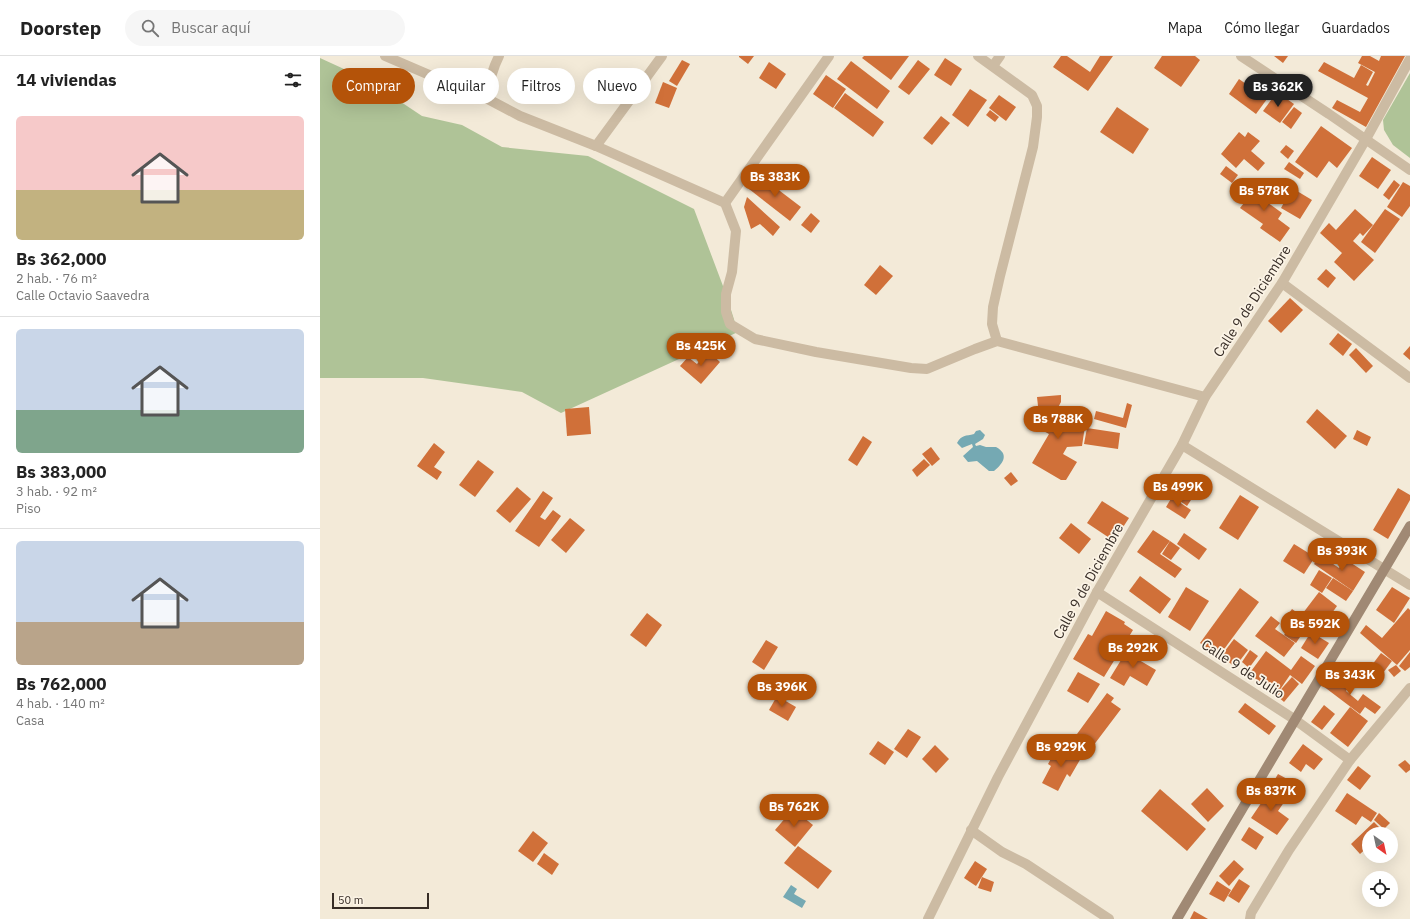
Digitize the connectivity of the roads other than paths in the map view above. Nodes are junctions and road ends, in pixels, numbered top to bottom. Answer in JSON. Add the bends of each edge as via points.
{"nodes":[{"id":1,"x":385,"y":56,"type":"edge"},
{"id":2,"x":500,"y":56,"type":"edge"},
{"id":3,"x":662,"y":56,"type":"edge"},
{"id":4,"x":829,"y":56,"type":"edge"},
{"id":5,"x":978,"y":56,"type":"edge"},
{"id":6,"x":1000,"y":56,"type":"edge"},
{"id":7,"x":1241,"y":56,"type":"edge"},
{"id":8,"x":1410,"y":60,"type":"edge"},
{"id":9,"x":993,"y":66,"type":"junction"},
{"id":10,"x":494,"y":68,"type":"edge"},
{"id":11,"x":423,"y":73,"type":"edge"},
{"id":12,"x":497,"y":104,"type":"edge"},
{"id":13,"x":1366,"y":139,"type":"junction"},
{"id":14,"x":596,"y":146,"type":"junction"},
{"id":15,"x":1410,"y":170,"type":"edge"},
{"id":16,"x":725,"y":203,"type":"junction"},
{"id":17,"x":1282,"y":284,"type":"junction"},
{"id":18,"x":998,"y":342,"type":"junction"},
{"id":19,"x":1410,"y":378,"type":"edge"},
{"id":20,"x":1205,"y":397,"type":"junction"},
{"id":21,"x":1182,"y":445,"type":"junction"},
{"id":22,"x":1410,"y":526,"type":"edge"},
{"id":23,"x":1385,"y":569,"type":"junction"},
{"id":24,"x":1410,"y":585,"type":"edge"},
{"id":25,"x":1097,"y":592,"type":"junction"},
{"id":26,"x":1410,"y":688,"type":"edge"},
{"id":27,"x":1294,"y":719,"type":"junction"},
{"id":28,"x":1350,"y":760,"type":"junction"},
{"id":29,"x":971,"y":830,"type":"junction"},
{"id":30,"x":928,"y":919,"type":"edge"},
{"id":31,"x":1109,"y":919,"type":"edge"},
{"id":32,"x":1177,"y":919,"type":"edge"},
{"id":33,"x":1250,"y":919,"type":"edge"}],
"edges":[{"from":1,"to":11,"type":"street"},
{"from":2,"to":10,"type":"street"},
{"from":3,"to":14,"type":"street"},
{"from":4,"to":16,"type":"street"},
{"from":5,"to":9,"type":"street"},
{"from":6,"to":9,"type":"street"},
{"from":7,"to":13,"type":"street"},
{"from":8,"to":13,"type":"street","name":"Calle 9 de Diciembre"},
{"from":9,"to":18,"type":"street","via":[[1032,95],[1037,106],[1033,147],[994,307],[992,324]]},
{"from":12,"to":14,"type":"street","via":[[520,116]]},
{"from":13,"to":15,"type":"street"},
{"from":13,"to":17,"type":"street","name":"Calle 9 de Diciembre"},
{"from":14,"to":16,"type":"street"},
{"from":16,"to":18,"type":"street","via":[[736,231],[733,266],[726,294],[726,312],[730,324],[755,339],[816,352],[927,369]]},
{"from":17,"to":19,"type":"street"},
{"from":17,"to":20,"type":"street","name":"Calle 9 de Diciembre"},
{"from":18,"to":20,"type":"street"},
{"from":20,"to":21,"type":"street","name":"Calle 9 de Diciembre"},
{"from":21,"to":23,"type":"street"},
{"from":21,"to":25,"type":"street","name":"Calle 9 de Diciembre"},
{"from":22,"to":23,"type":"main road"},
{"from":23,"to":24,"type":"street"},
{"from":23,"to":27,"type":"main road"},
{"from":25,"to":27,"type":"street","name":"Calle 9 de Julio"},
{"from":25,"to":29,"type":"street","name":"Calle 9 de Diciembre"},
{"from":26,"to":28,"type":"street"},
{"from":27,"to":28,"type":"street","name":"Calle 9 de Julio"},
{"from":27,"to":32,"type":"main road"},
{"from":28,"to":33,"type":"street","via":[[1289,850]]},
{"from":29,"to":30,"type":"street","name":"Calle 9 de Diciembre"},
{"from":29,"to":31,"type":"street"}]}
